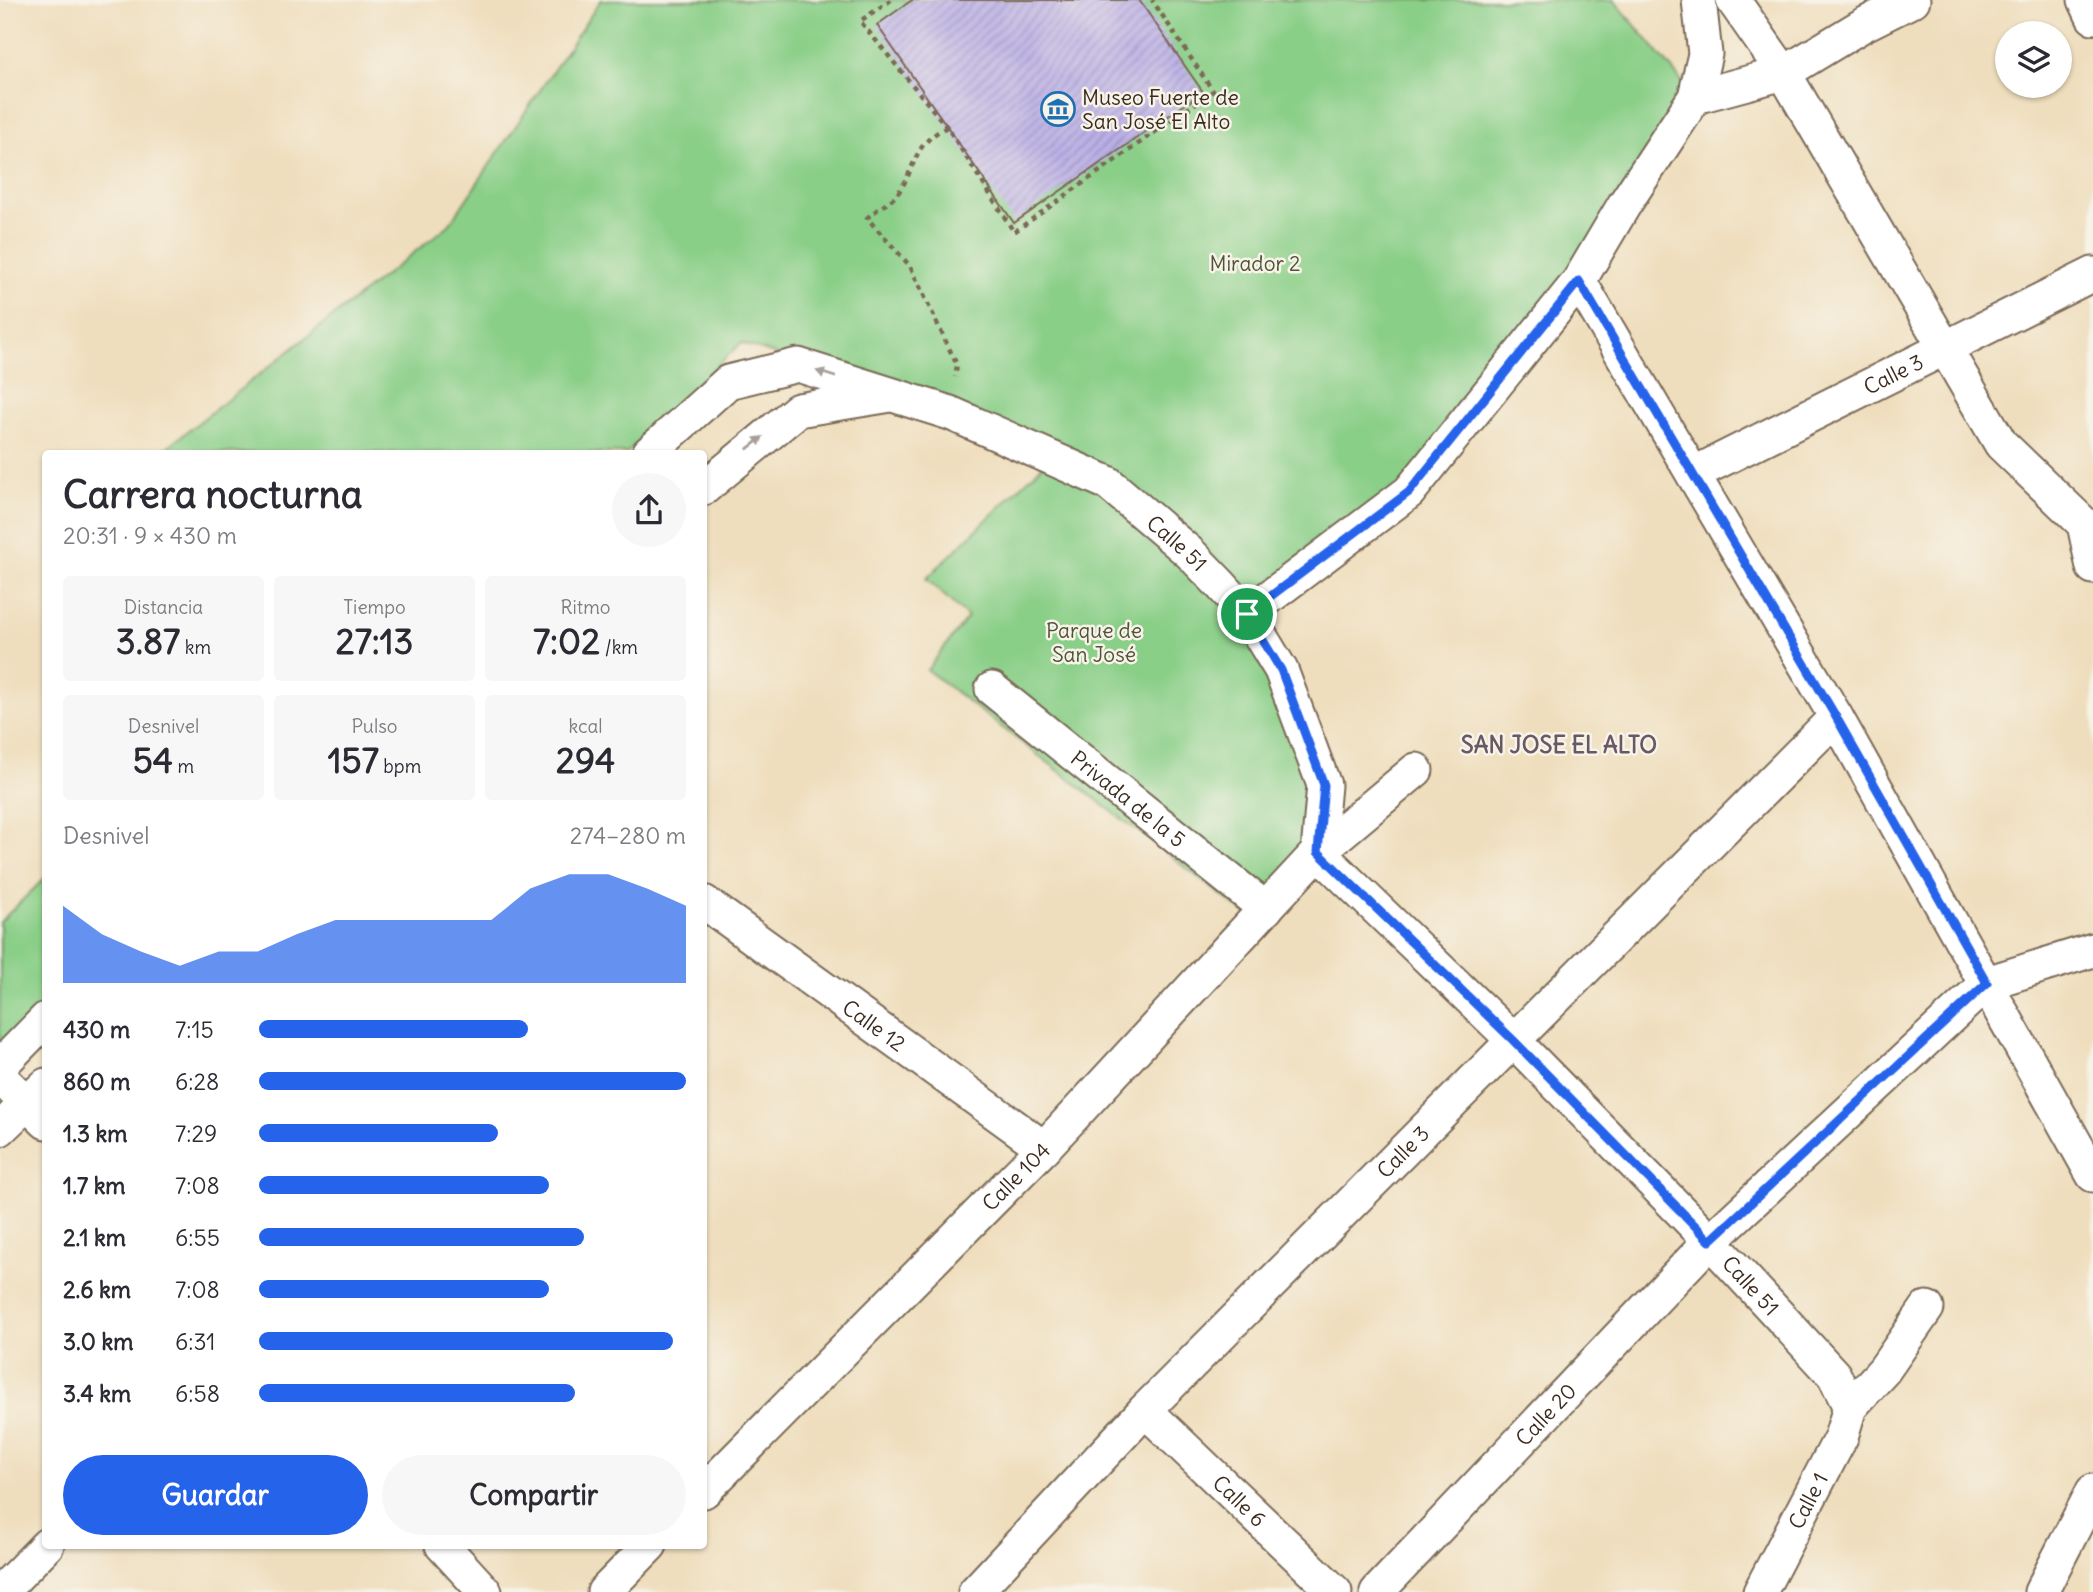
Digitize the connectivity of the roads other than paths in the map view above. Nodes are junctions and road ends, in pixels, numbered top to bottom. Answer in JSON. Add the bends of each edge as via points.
{"nodes":[{"id":1,"x":1699,"y":0,"type":"edge"},
{"id":2,"x":1733,"y":0,"type":"edge"},
{"id":3,"x":1913,"y":0,"type":"edge"},
{"id":4,"x":2085,"y":0,"type":"edge"},
{"id":5,"x":2093,"y":17,"type":"edge"},
{"id":6,"x":1784,"y":73,"type":"junction"},
{"id":7,"x":1695,"y":97,"type":"junction"},
{"id":8,"x":2093,"y":274,"type":"edge"},
{"id":9,"x":1579,"y":281,"type":"junction"},
{"id":10,"x":1946,"y":347,"type":"junction"},
{"id":11,"x":891,"y":395,"type":"junction"},
{"id":12,"x":652,"y":450,"type":"edge"},
{"id":13,"x":1693,"y":474,"type":"junction"},
{"id":14,"x":707,"y":486,"type":"edge"},
{"id":15,"x":2093,"y":567,"type":"edge"},
{"id":16,"x":1247,"y":614,"type":"junction"},
{"id":17,"x":992,"y":689,"type":"dead end"},
{"id":18,"x":1836,"y":717,"type":"junction"},
{"id":19,"x":1416,"y":770,"type":"dead end"},
{"id":20,"x":1318,"y":852,"type":"junction"},
{"id":21,"x":1266,"y":909,"type":"junction"},
{"id":22,"x":707,"y":910,"type":"edge"},
{"id":23,"x":2093,"y":950,"type":"edge"},
{"id":24,"x":1987,"y":983,"type":"junction"},
{"id":25,"x":42,"y":1023,"type":"edge"},
{"id":26,"x":1513,"y":1040,"type":"junction"},
{"id":27,"x":0,"y":1066,"type":"edge"},
{"id":28,"x":0,"y":1077,"type":"edge"},
{"id":29,"x":39,"y":1103,"type":"edge"},
{"id":30,"x":0,"y":1129,"type":"edge"},
{"id":31,"x":1044,"y":1147,"type":"junction"},
{"id":32,"x":2093,"y":1175,"type":"edge"},
{"id":33,"x":1710,"y":1241,"type":"junction"},
{"id":34,"x":1927,"y":1308,"type":"dead end"},
{"id":35,"x":1850,"y":1407,"type":"junction"},
{"id":36,"x":1145,"y":1410,"type":"junction"},
{"id":37,"x":707,"y":1488,"type":"edge"},
{"id":38,"x":2093,"y":1491,"type":"edge"},
{"id":39,"x":43,"y":1549,"type":"edge"},
{"id":40,"x":446,"y":1549,"type":"edge"},
{"id":41,"x":646,"y":1549,"type":"edge"},
{"id":42,"x":1382,"y":1590,"type":"edge"},
{"id":43,"x":1,"y":1592,"type":"edge"},
{"id":44,"x":485,"y":1592,"type":"edge"},
{"id":45,"x":604,"y":1592,"type":"edge"},
{"id":46,"x":975,"y":1592,"type":"edge"},
{"id":47,"x":1335,"y":1592,"type":"edge"},
{"id":48,"x":1760,"y":1592,"type":"edge"},
{"id":49,"x":2041,"y":1592,"type":"edge"}],
"edges":[{"from":1,"to":7,"type":"street","via":[[1705,54]]},
{"from":2,"to":6,"type":"street"},
{"from":3,"to":6,"type":"street"},
{"from":4,"to":5,"type":"street"},
{"from":6,"to":7,"type":"street"},
{"from":6,"to":10,"type":"street"},
{"from":7,"to":9,"type":"street"},
{"from":8,"to":10,"type":"street","name":"Calle 3"},
{"from":9,"to":13,"type":"street"},
{"from":9,"to":16,"type":"street","via":[[1409,492]]},
{"from":10,"to":13,"type":"street","name":"Calle 3"},
{"from":10,"to":15,"type":"street","via":[[2001,444],[2084,524]]},
{"from":11,"to":12,"type":"street","name":"Calle 51","one_way":true,"via":[[798,365],[728,383]]},
{"from":14,"to":11,"type":"street","one_way":true,"via":[[798,410]]},
{"from":11,"to":16,"type":"street","name":"Calle 51","via":[[950,413],[1108,482],[1190,553]]},
{"from":13,"to":18,"type":"street"},
{"from":16,"to":20,"type":"street","name":"Calle 51","via":[[1281,670],[1324,785]]},
{"from":17,"to":21,"type":"street","name":"Privada de la 5"},
{"from":18,"to":24,"type":"street"},
{"from":18,"to":26,"type":"street","name":"Calle 3"},
{"from":19,"to":20,"type":"street","name":"Calle 104"},
{"from":20,"to":21,"type":"street","name":"Calle 104"},
{"from":20,"to":26,"type":"street","name":"Calle 51"},
{"from":21,"to":31,"type":"street","name":"Calle 104"},
{"from":22,"to":31,"type":"street","name":"Calle 12"},
{"from":23,"to":24,"type":"street"},
{"from":24,"to":32,"type":"street"},
{"from":24,"to":33,"type":"street","name":"Calle 20"},
{"from":25,"to":27,"type":"street"},
{"from":26,"to":33,"type":"street","name":"Calle 51"},
{"from":26,"to":36,"type":"street","name":"Calle 3"},
{"from":28,"to":29,"type":"street"},
{"from":29,"to":30,"type":"street"},
{"from":31,"to":37,"type":"street","name":"Calle 104"},
{"from":33,"to":35,"type":"street","name":"Calle 51","via":[[1834,1375]]},
{"from":33,"to":42,"type":"street","name":"Calle 20"},
{"from":34,"to":35,"type":"street","via":[[1884,1370]]},
{"from":35,"to":48,"type":"street","name":"Calle 1","via":[[1841,1437]]},
{"from":36,"to":46,"type":"street","name":"Calle 3"},
{"from":36,"to":47,"type":"street","name":"Calle 6"},
{"from":38,"to":49,"type":"street"},
{"from":39,"to":43,"type":"street"},
{"from":40,"to":44,"type":"street"},
{"from":41,"to":45,"type":"street"}]}
